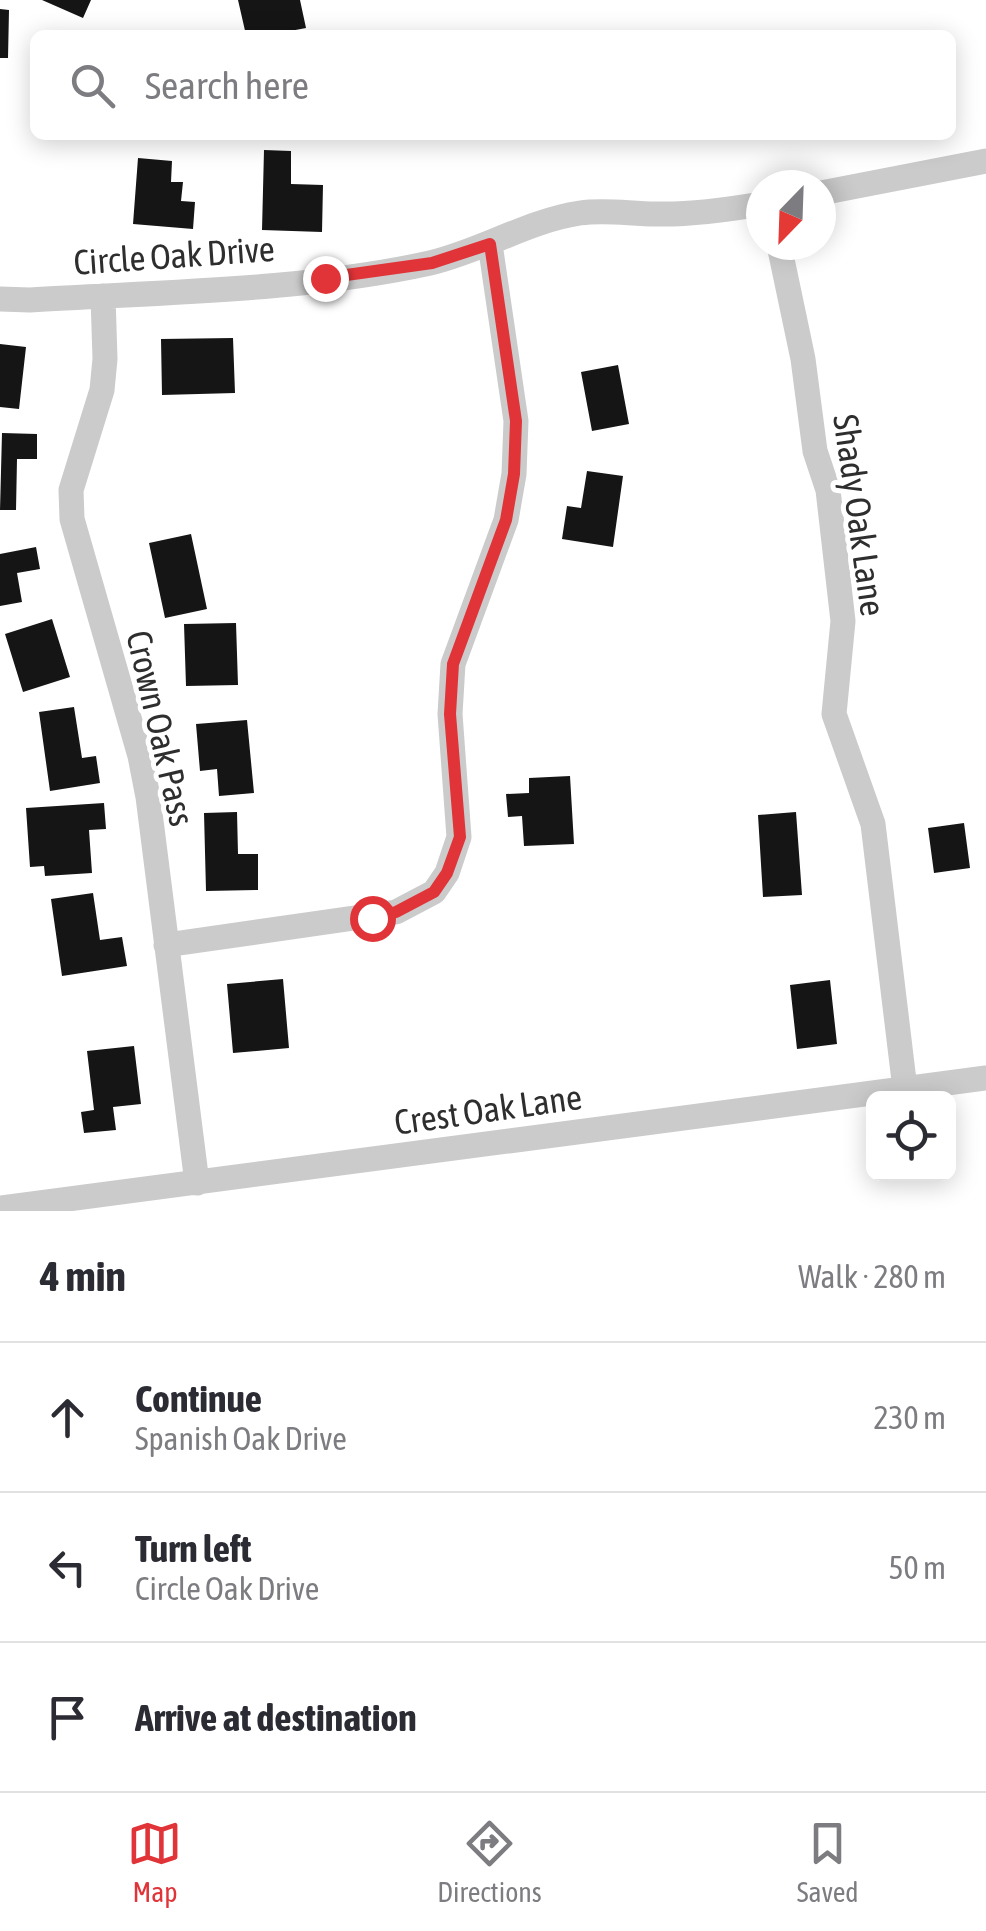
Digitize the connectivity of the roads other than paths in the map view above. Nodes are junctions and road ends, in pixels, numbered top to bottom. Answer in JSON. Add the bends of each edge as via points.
{"nodes":[{"id":1,"x":986,"y":161,"type":"edge"},
{"id":2,"x":836,"y":190,"type":"edge"},
{"id":3,"x":746,"y":206,"type":"edge"},
{"id":4,"x":490,"y":244,"type":"junction"},
{"id":5,"x":782,"y":260,"type":"edge"},
{"id":6,"x":103,"y":296,"type":"junction"},
{"id":7,"x":0,"y":299,"type":"edge"},
{"id":8,"x":166,"y":945,"type":"junction"},
{"id":9,"x":986,"y":1078,"type":"edge"},
{"id":10,"x":906,"y":1089,"type":"junction"},
{"id":11,"x":197,"y":1183,"type":"junction"},
{"id":12,"x":0,"y":1208,"type":"edge"}],
"edges":[{"from":1,"to":2,"type":"street"},
{"from":3,"to":4,"type":"street","name":"Circle Oak Drive","via":[[703,213],[583,212],[540,220]]},
{"from":4,"to":6,"type":"street","name":"Circle Oak Drive","via":[[394,269]]},
{"from":4,"to":8,"type":"street","via":[[516,421],[514,474],[506,520],[453,664],[450,714],[460,837],[447,873],[434,892],[396,912]]},
{"from":5,"to":10,"type":"street","name":"Shady Oak Lane","via":[[815,451],[828,490],[842,621],[834,714],[873,824]]},
{"from":6,"to":7,"type":"street","name":"Circle Oak Drive"},
{"from":6,"to":8,"type":"street","name":"Crown Oak Pass","via":[[102,390],[71,490],[72,519],[140,756]]},
{"from":8,"to":11,"type":"street","name":"Crown Oak Pass"},
{"from":9,"to":10,"type":"street","name":"Crest Oak Lane"},
{"from":10,"to":11,"type":"street","name":"Crest Oak Lane"},
{"from":11,"to":12,"type":"street","name":"Crest Oak Lane"}]}
